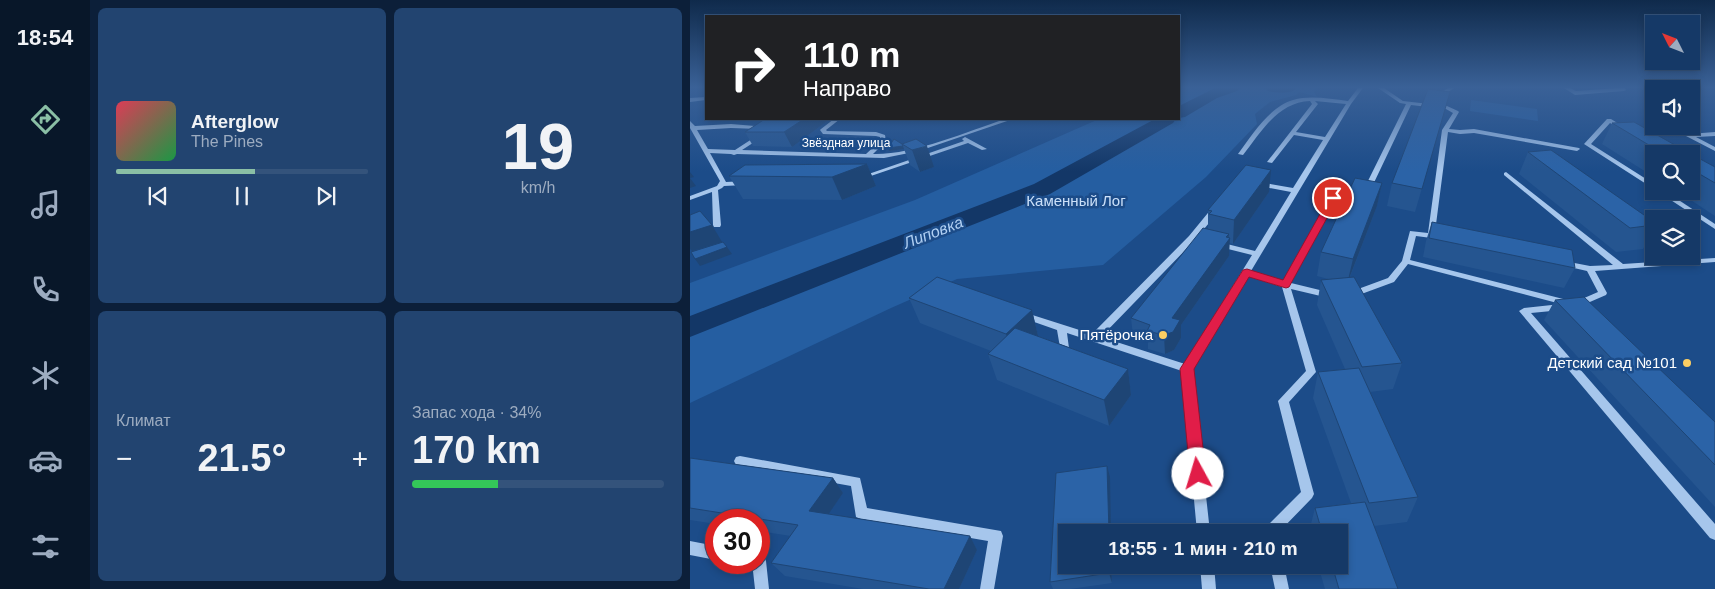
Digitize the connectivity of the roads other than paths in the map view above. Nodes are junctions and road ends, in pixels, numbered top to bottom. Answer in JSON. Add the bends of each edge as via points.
{"nodes":[{"id":1,"x":1274,"y":115,"type":"edge"},
{"id":2,"x":1306,"y":115,"type":"edge"},
{"id":3,"x":1341,"y":115,"type":"edge"},
{"id":4,"x":1403,"y":115,"type":"edge"},
{"id":5,"x":1454,"y":115,"type":"edge"},
{"id":6,"x":836,"y":120,"type":"edge"},
{"id":7,"x":1007,"y":120,"type":"edge"},
{"id":8,"x":691,"y":125,"type":"edge"},
{"id":9,"x":1446,"y":130,"type":"junction"},
{"id":10,"x":1292,"y":133,"type":"junction"},
{"id":11,"x":1715,"y":134,"type":"edge"},
{"id":12,"x":1634,"y":135,"type":"edge"},
{"id":13,"x":958,"y":136,"type":"junction"},
{"id":14,"x":1327,"y":139,"type":"junction"},
{"id":15,"x":968,"y":141,"type":"junction"},
{"id":16,"x":1577,"y":149,"type":"dead end"},
{"id":17,"x":1715,"y":149,"type":"edge"},
{"id":18,"x":984,"y":150,"type":"dead end"},
{"id":19,"x":707,"y":152,"type":"junction"},
{"id":20,"x":734,"y":153,"type":"junction"},
{"id":21,"x":1241,"y":154,"type":"dead end"},
{"id":22,"x":868,"y":155,"type":"junction"},
{"id":23,"x":1270,"y":162,"type":"dead end"},
{"id":24,"x":1506,"y":174,"type":"dead end"},
{"id":25,"x":851,"y":181,"type":"edge"},
{"id":26,"x":1645,"y":181,"type":"edge"},
{"id":27,"x":1249,"y":182,"type":"edge"},
{"id":28,"x":751,"y":183,"type":"edge"},
{"id":29,"x":722,"y":184,"type":"junction"},
{"id":30,"x":715,"y":190,"type":"junction"},
{"id":31,"x":1296,"y":191,"type":"junction"},
{"id":32,"x":690,"y":198,"type":"edge"},
{"id":33,"x":1674,"y":200,"type":"edge"},
{"id":34,"x":1222,"y":202,"type":"edge"},
{"id":35,"x":717,"y":225,"type":"dead end"},
{"id":36,"x":1715,"y":227,"type":"edge"},
{"id":37,"x":1430,"y":235,"type":"junction"},
{"id":38,"x":1449,"y":239,"type":"edge"},
{"id":39,"x":1201,"y":240,"type":"junction"},
{"id":40,"x":1258,"y":254,"type":"junction"},
{"id":41,"x":1406,"y":260,"type":"junction"},
{"id":42,"x":1715,"y":260,"type":"edge"},
{"id":43,"x":1552,"y":261,"type":"edge"},
{"id":44,"x":1621,"y":267,"type":"junction"},
{"id":45,"x":1590,"y":269,"type":"junction"},
{"id":46,"x":1247,"y":273,"type":"junction"},
{"id":47,"x":1286,"y":285,"type":"junction"},
{"id":48,"x":1579,"y":309,"type":"junction"},
{"id":49,"x":1010,"y":310,"type":"edge"},
{"id":50,"x":1062,"y":328,"type":"junction"},
{"id":51,"x":1093,"y":339,"type":"junction"},
{"id":52,"x":1073,"y":360,"type":"edge"},
{"id":53,"x":1187,"y":369,"type":"junction"},
{"id":54,"x":740,"y":461,"type":"dead end"},
{"id":55,"x":1203,"y":524,"type":"edge"},
{"id":56,"x":1278,"y":524,"type":"edge"},
{"id":57,"x":1715,"y":534,"type":"edge"},
{"id":58,"x":690,"y":548,"type":"edge"},
{"id":59,"x":705,"y":551,"type":"edge"},
{"id":60,"x":760,"y":574,"type":"edge"},
{"id":61,"x":1208,"y":574,"type":"edge"},
{"id":62,"x":1279,"y":574,"type":"edge"},
{"id":63,"x":762,"y":589,"type":"edge"},
{"id":64,"x":987,"y":589,"type":"edge"},
{"id":65,"x":1209,"y":589,"type":"edge"},
{"id":66,"x":1282,"y":589,"type":"edge"}],
"edges":[{"from":1,"to":21,"type":"lane"},
{"from":2,"to":10,"type":"street"},
{"from":3,"to":14,"type":"street"},
{"from":4,"to":47,"type":"lane","via":[[1367,191],[1333,198]]},
{"from":5,"to":9,"type":"street"},
{"from":6,"to":22,"type":"street","via":[[823,130],[825,133],[883,136],[884,141]]},
{"from":7,"to":13,"type":"street","name":"Звёздная улица"},
{"from":8,"to":19,"type":"lane"},
{"from":8,"to":20,"type":"street","via":[[764,128],[757,138]]},
{"from":9,"to":16,"type":"street","via":[[1474,131]]},
{"from":9,"to":37,"type":"street"},
{"from":10,"to":14,"type":"street"},
{"from":10,"to":23,"type":"street"},
{"from":11,"to":17,"type":"lane","via":[[1689,136]]},
{"from":12,"to":26,"type":"street","via":[[1609,120],[1587,144]]},
{"from":13,"to":15,"type":"street"},
{"from":13,"to":22,"type":"street","name":"Звёздная улица","via":[[917,150],[884,156]]},
{"from":14,"to":31,"type":"street"},
{"from":15,"to":18,"type":"street"},
{"from":15,"to":25,"type":"lane"},
{"from":19,"to":20,"type":"street","name":"Звёздная улица"},
{"from":19,"to":29,"type":"lane"},
{"from":20,"to":22,"type":"street","name":"Звёздная улица"},
{"from":24,"to":44,"type":"street"},
{"from":27,"to":31,"type":"street"},
{"from":28,"to":29,"type":"lane"},
{"from":29,"to":30,"type":"lane"},
{"from":30,"to":32,"type":"lane"},
{"from":30,"to":35,"type":"street"},
{"from":31,"to":40,"type":"street"},
{"from":33,"to":36,"type":"street"},
{"from":34,"to":39,"type":"street"},
{"from":37,"to":38,"type":"lane"},
{"from":37,"to":41,"type":"lane","via":[[1414,233]]},
{"from":39,"to":40,"type":"street"},
{"from":39,"to":51,"type":"street"},
{"from":40,"to":46,"type":"street"},
{"from":41,"to":47,"type":"lane","via":[[1391,280],[1343,298]]},
{"from":41,"to":48,"type":"street"},
{"from":42,"to":44,"type":"lane"},
{"from":43,"to":45,"type":"lane"},
{"from":44,"to":45,"type":"lane"},
{"from":45,"to":48,"type":"street","via":[[1602,293]]},
{"from":46,"to":47,"type":"lane"},
{"from":46,"to":53,"type":"street"},
{"from":47,"to":56,"type":"street","via":[[1311,372],[1283,402],[1308,494]]},
{"from":48,"to":57,"type":"street","via":[[1524,311]]},
{"from":49,"to":50,"type":"street"},
{"from":50,"to":51,"type":"street"},
{"from":50,"to":52,"type":"street","via":[[1065,356]]},
{"from":51,"to":53,"type":"street"},
{"from":53,"to":55,"type":"street"},
{"from":54,"to":64,"type":"street","via":[[856,482],[862,513],[996,536]]},
{"from":58,"to":59,"type":"street"},
{"from":60,"to":63,"type":"lane"},
{"from":61,"to":65,"type":"street"},
{"from":62,"to":66,"type":"street"}]}
